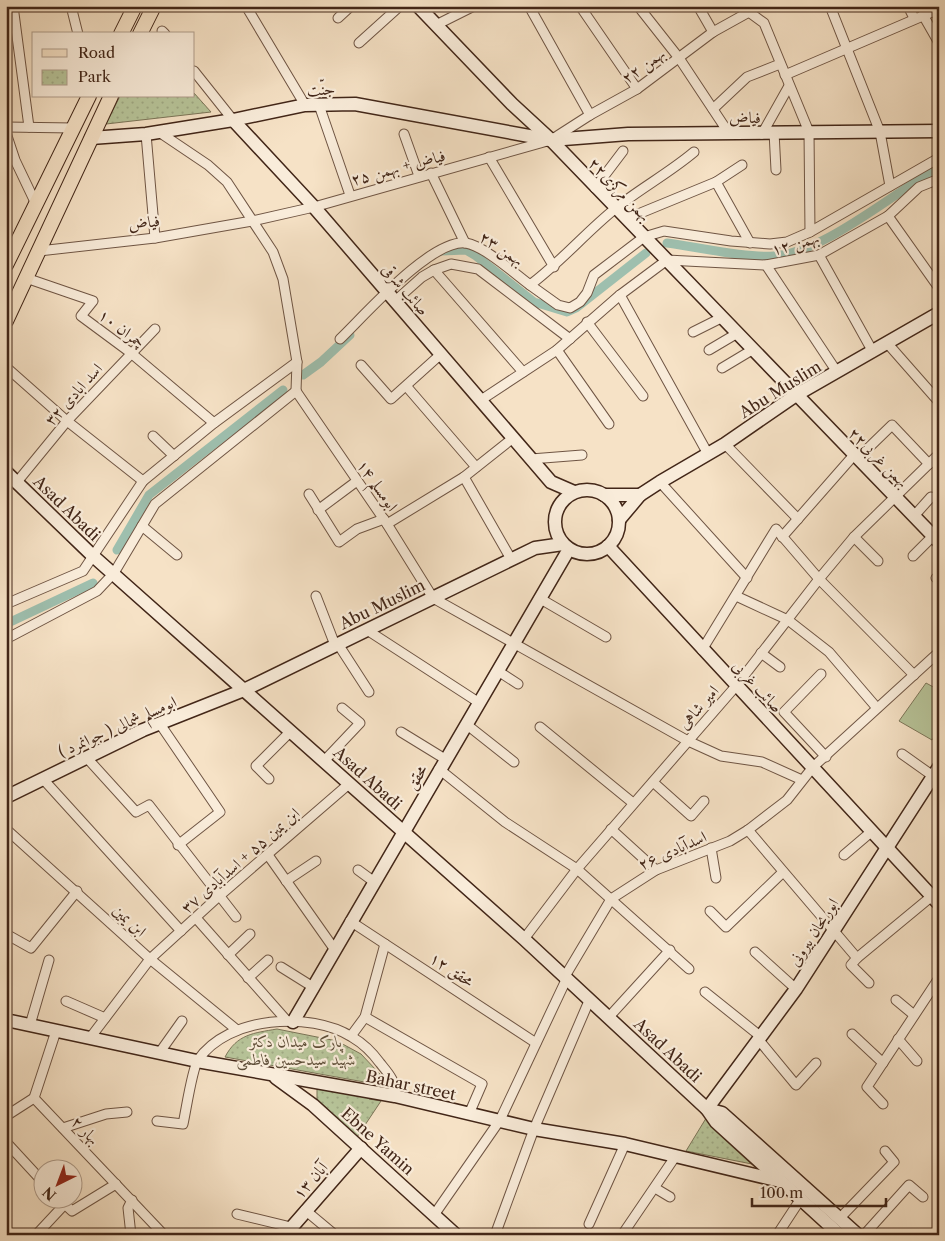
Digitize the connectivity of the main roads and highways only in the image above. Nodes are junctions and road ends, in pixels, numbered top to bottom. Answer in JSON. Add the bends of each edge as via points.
{"nodes":[{"id":1,"x":135,"y":6,"type":"edge"},
{"id":2,"x":154,"y":6,"type":"edge"},
{"id":3,"x":122,"y":32,"type":"edge"},
{"id":4,"x":141,"y":32,"type":"edge"},
{"id":5,"x":88,"y":98,"type":"edge"},
{"id":6,"x":110,"y":98,"type":"edge"},
{"id":7,"x":6,"y":265,"type":"edge"},
{"id":8,"x":6,"y":321,"type":"edge"}],
"edges":[{"from":1,"to":3,"type":"main road"},
{"from":2,"to":4,"type":"main road"},
{"from":5,"to":7,"type":"main road"},
{"from":6,"to":8,"type":"main road"}]}
